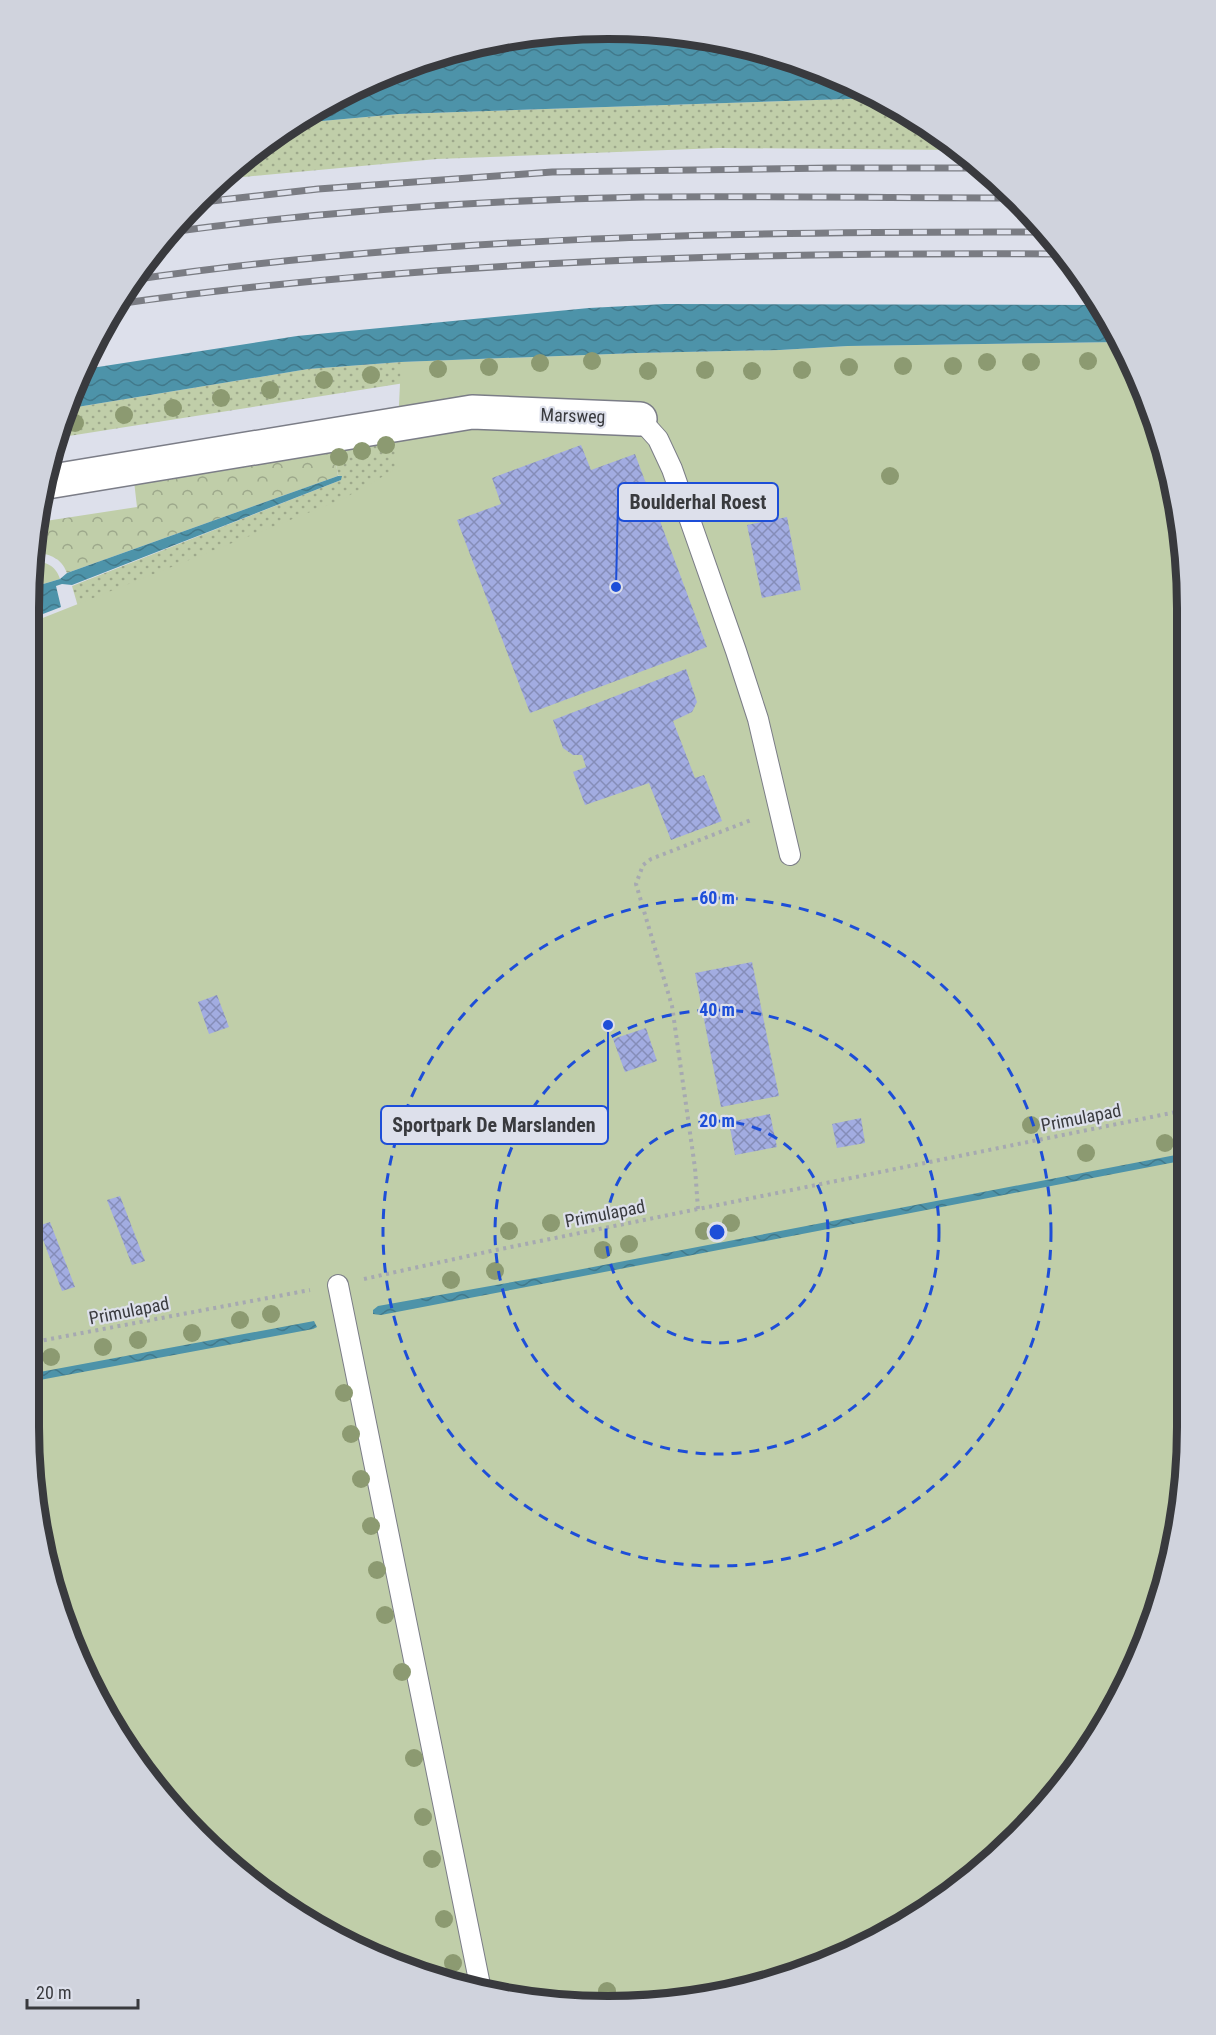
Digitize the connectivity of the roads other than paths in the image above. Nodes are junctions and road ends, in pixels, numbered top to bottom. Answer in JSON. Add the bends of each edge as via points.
{"nodes":[{"id":1,"x":640,"y":419,"type":"joint"},
{"id":2,"x":54,"y":481,"type":"edge"},
{"id":3,"x":790,"y":855,"type":"dead end"},
{"id":4,"x":338,"y":1285,"type":"road end"},
{"id":5,"x":479,"y":1981,"type":"edge"}],
"edges":[{"from":1,"to":2,"type":"street","name":"Marsweg","via":[[472,412]]},
{"from":1,"to":3,"type":"lane","name":"Marsweg","via":[[658,439],[672,469],[750,696]]},
{"from":4,"to":5,"type":"lane"}]}
